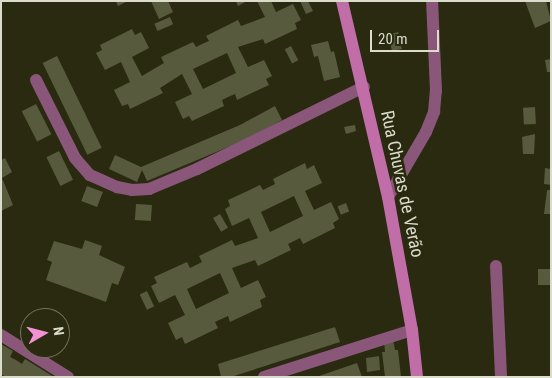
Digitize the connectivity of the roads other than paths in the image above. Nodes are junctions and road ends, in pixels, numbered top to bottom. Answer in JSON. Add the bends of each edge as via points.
{"nodes":[{"id":1,"x":342,"y":1,"type":"edge"},
{"id":2,"x":432,"y":1,"type":"edge"},
{"id":3,"x":36,"y":80,"type":"dead end"},
{"id":4,"x":364,"y":87,"type":"junction"},
{"id":5,"x":388,"y":198,"type":"junction"},
{"id":6,"x":496,"y":266,"type":"dead end"},
{"id":7,"x":412,"y":330,"type":"junction"},
{"id":8,"x":1,"y":335,"type":"edge"},
{"id":9,"x":68,"y":377,"type":"edge"},
{"id":10,"x":264,"y":377,"type":"edge"},
{"id":11,"x":417,"y":377,"type":"edge"},
{"id":12,"x":501,"y":377,"type":"edge"}],
"edges":[{"from":1,"to":4,"type":"street","name":"Rua Chuvas de Verão"},
{"from":2,"to":5,"type":"street","via":[[434,112]]},
{"from":3,"to":4,"type":"street","via":[[75,158],[90,175],[132,190],[149,189],[197,168]]},
{"from":4,"to":5,"type":"street","name":"Rua Chuvas de Verão"},
{"from":5,"to":7,"type":"street","name":"Rua Chuvas de Verão"},
{"from":6,"to":12,"type":"street"},
{"from":7,"to":10,"type":"street"},
{"from":7,"to":11,"type":"street","name":"Rua Chuvas de Verão"},
{"from":8,"to":9,"type":"street"}]}
